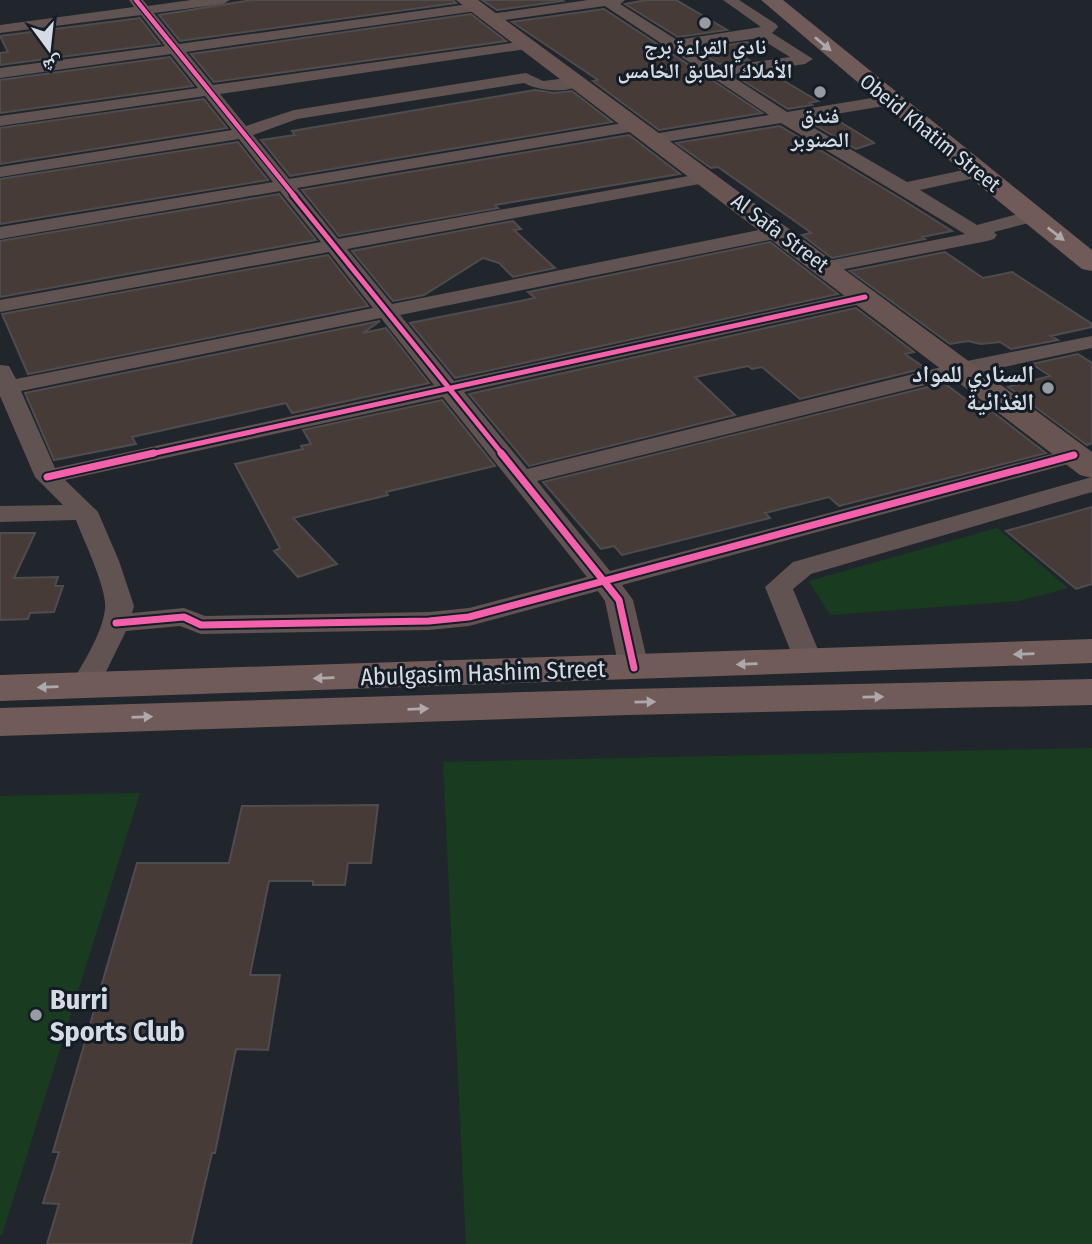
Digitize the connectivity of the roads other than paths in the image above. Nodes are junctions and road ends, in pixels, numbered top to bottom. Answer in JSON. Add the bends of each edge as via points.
{"nodes":[{"id":1,"x":223,"y":0,"type":"edge"},
{"id":2,"x":730,"y":0,"type":"edge"},
{"id":3,"x":771,"y":0,"type":"edge"},
{"id":4,"x":795,"y":0,"type":"edge"},
{"id":5,"x":612,"y":1,"type":"edge"},
{"id":6,"x":140,"y":5,"type":"edge"},
{"id":7,"x":477,"y":8,"type":"edge"},
{"id":8,"x":0,"y":29,"type":"edge"},
{"id":9,"x":762,"y":33,"type":"junction"},
{"id":10,"x":526,"y":45,"type":"junction"},
{"id":11,"x":676,"y":45,"type":"junction"},
{"id":12,"x":174,"y":48,"type":"junction"},
{"id":13,"x":715,"y":72,"type":"junction"},
{"id":14,"x":0,"y":73,"type":"edge"},
{"id":15,"x":576,"y":82,"type":"junction"},
{"id":16,"x":209,"y":91,"type":"junction"},
{"id":17,"x":890,"y":100,"type":"junction"},
{"id":18,"x":785,"y":118,"type":"junction"},
{"id":19,"x":0,"y":121,"type":"edge"},
{"id":20,"x":644,"y":132,"type":"junction"},
{"id":21,"x":242,"y":133,"type":"junction"},
{"id":22,"x":0,"y":172,"type":"edge"},
{"id":23,"x":978,"y":172,"type":"junction"},
{"id":24,"x":705,"y":178,"type":"junction"},
{"id":25,"x":284,"y":185,"type":"junction"},
{"id":26,"x":904,"y":187,"type":"junction"},
{"id":27,"x":1038,"y":206,"type":"junction"},
{"id":28,"x":974,"y":231,"type":"junction"},
{"id":29,"x":779,"y":232,"type":"junction"},
{"id":30,"x":0,"y":233,"type":"edge"},
{"id":31,"x":332,"y":244,"type":"junction"},
{"id":32,"x":1092,"y":263,"type":"edge"},
{"id":33,"x":825,"y":267,"type":"junction"},
{"id":34,"x":865,"y":297,"type":"junction"},
{"id":35,"x":0,"y":306,"type":"edge"},
{"id":36,"x":386,"y":311,"type":"junction"},
{"id":37,"x":1092,"y":342,"type":"edge"},
{"id":38,"x":962,"y":369,"type":"junction"},
{"id":39,"x":3,"y":381,"type":"edge"},
{"id":40,"x":449,"y":389,"type":"junction"},
{"id":41,"x":1083,"y":461,"type":"edge"},
{"id":42,"x":47,"y":477,"type":"junction"},
{"id":43,"x":521,"y":478,"type":"junction"},
{"id":44,"x":1092,"y":484,"type":"edge"},
{"id":45,"x":85,"y":512,"type":"junction"},
{"id":46,"x":0,"y":514,"type":"edge"},
{"id":47,"x":605,"y":582,"type":"junction"},
{"id":48,"x":116,"y":623,"type":"junction"},
{"id":49,"x":1092,"y":652,"type":"edge"},
{"id":50,"x":809,"y":662,"type":"junction"},
{"id":51,"x":634,"y":668,"type":"junction"},
{"id":52,"x":86,"y":685,"type":"junction"},
{"id":53,"x":0,"y":688,"type":"edge"},
{"id":54,"x":1092,"y":692,"type":"edge"},
{"id":55,"x":0,"y":722,"type":"edge"}],
"edges":[{"from":1,"to":6,"type":"street"},
{"from":2,"to":9,"type":"street","via":[[771,27]]},
{"from":3,"to":17,"type":"main road","name":"Obeid Khatim Street","one_way":true},
{"from":4,"to":27,"type":"main road","name":"Obeid Khatim Street"},
{"from":5,"to":7,"type":"street"},
{"from":5,"to":11,"type":"street"},
{"from":6,"to":8,"type":"street"},
{"from":6,"to":12,"type":"street"},
{"from":7,"to":10,"type":"street","name":"Al Safa Street"},
{"from":7,"to":12,"type":"street"},
{"from":9,"to":11,"type":"street"},
{"from":9,"to":13,"type":"street","via":[[805,59]]},
{"from":10,"to":15,"type":"street","name":"Al Safa Street"},
{"from":10,"to":16,"type":"street"},
{"from":11,"to":13,"type":"street"},
{"from":12,"to":14,"type":"street"},
{"from":12,"to":16,"type":"street"},
{"from":13,"to":18,"type":"street"},
{"from":15,"to":20,"type":"street","name":"Al Safa Street"},
{"from":15,"to":21,"type":"street","via":[[541,86],[526,78],[294,116]]},
{"from":16,"to":19,"type":"street"},
{"from":16,"to":21,"type":"street"},
{"from":17,"to":18,"type":"street"},
{"from":17,"to":23,"type":"main road","name":"Obeid Khatim Street"},
{"from":18,"to":20,"type":"street"},
{"from":18,"to":26,"type":"street"},
{"from":20,"to":24,"type":"street","name":"Al Safa Street"},
{"from":20,"to":25,"type":"street"},
{"from":21,"to":22,"type":"street"},
{"from":21,"to":25,"type":"street"},
{"from":23,"to":26,"type":"street"},
{"from":23,"to":27,"type":"main road","name":"Obeid Khatim Street"},
{"from":24,"to":29,"type":"street","name":"Al Safa Street"},
{"from":24,"to":31,"type":"street"},
{"from":25,"to":30,"type":"street"},
{"from":25,"to":31,"type":"street"},
{"from":26,"to":28,"type":"street"},
{"from":27,"to":28,"type":"street"},
{"from":27,"to":32,"type":"main road","name":"Obeid Khatim Street","one_way":true},
{"from":28,"to":33,"type":"street","via":[[987,234]]},
{"from":29,"to":33,"type":"street","name":"Al Safa Street"},
{"from":29,"to":36,"type":"street"},
{"from":31,"to":35,"type":"street"},
{"from":31,"to":36,"type":"street"},
{"from":33,"to":34,"type":"street","name":"Al Safa Street"},
{"from":34,"to":38,"type":"street","name":"Al Safa Street"},
{"from":34,"to":40,"type":"street"},
{"from":36,"to":39,"type":"street"},
{"from":36,"to":40,"type":"street"},
{"from":37,"to":38,"type":"street"},
{"from":38,"to":41,"type":"street","name":"Al Safa Street"},
{"from":38,"to":43,"type":"street"},
{"from":39,"to":42,"type":"street"},
{"from":40,"to":42,"type":"street"},
{"from":40,"to":43,"type":"street"},
{"from":41,"to":47,"type":"street"},
{"from":42,"to":45,"type":"street"},
{"from":43,"to":47,"type":"street"},
{"from":44,"to":50,"type":"street","via":[[802,568],[779,587]]},
{"from":45,"to":46,"type":"street"},
{"from":45,"to":48,"type":"street","via":[[120,606]]},
{"from":47,"to":48,"type":"street","via":[[469,617],[429,621],[201,625],[184,617]]},
{"from":47,"to":51,"type":"street","via":[[619,600]]},
{"from":48,"to":52,"type":"street"},
{"from":49,"to":50,"type":"main road","name":"Abulgasim Hashim Street","one_way":true},
{"from":50,"to":51,"type":"main road","name":"Abulgasim Hashim Street","one_way":true},
{"from":51,"to":52,"type":"main road","name":"Abulgasim Hashim Street","one_way":true},
{"from":52,"to":53,"type":"main road","name":"Abulgasim Hashim Street","one_way":true},
{"from":55,"to":54,"type":"main road","name":"Abulgasim Hashim Street","one_way":true}]}
